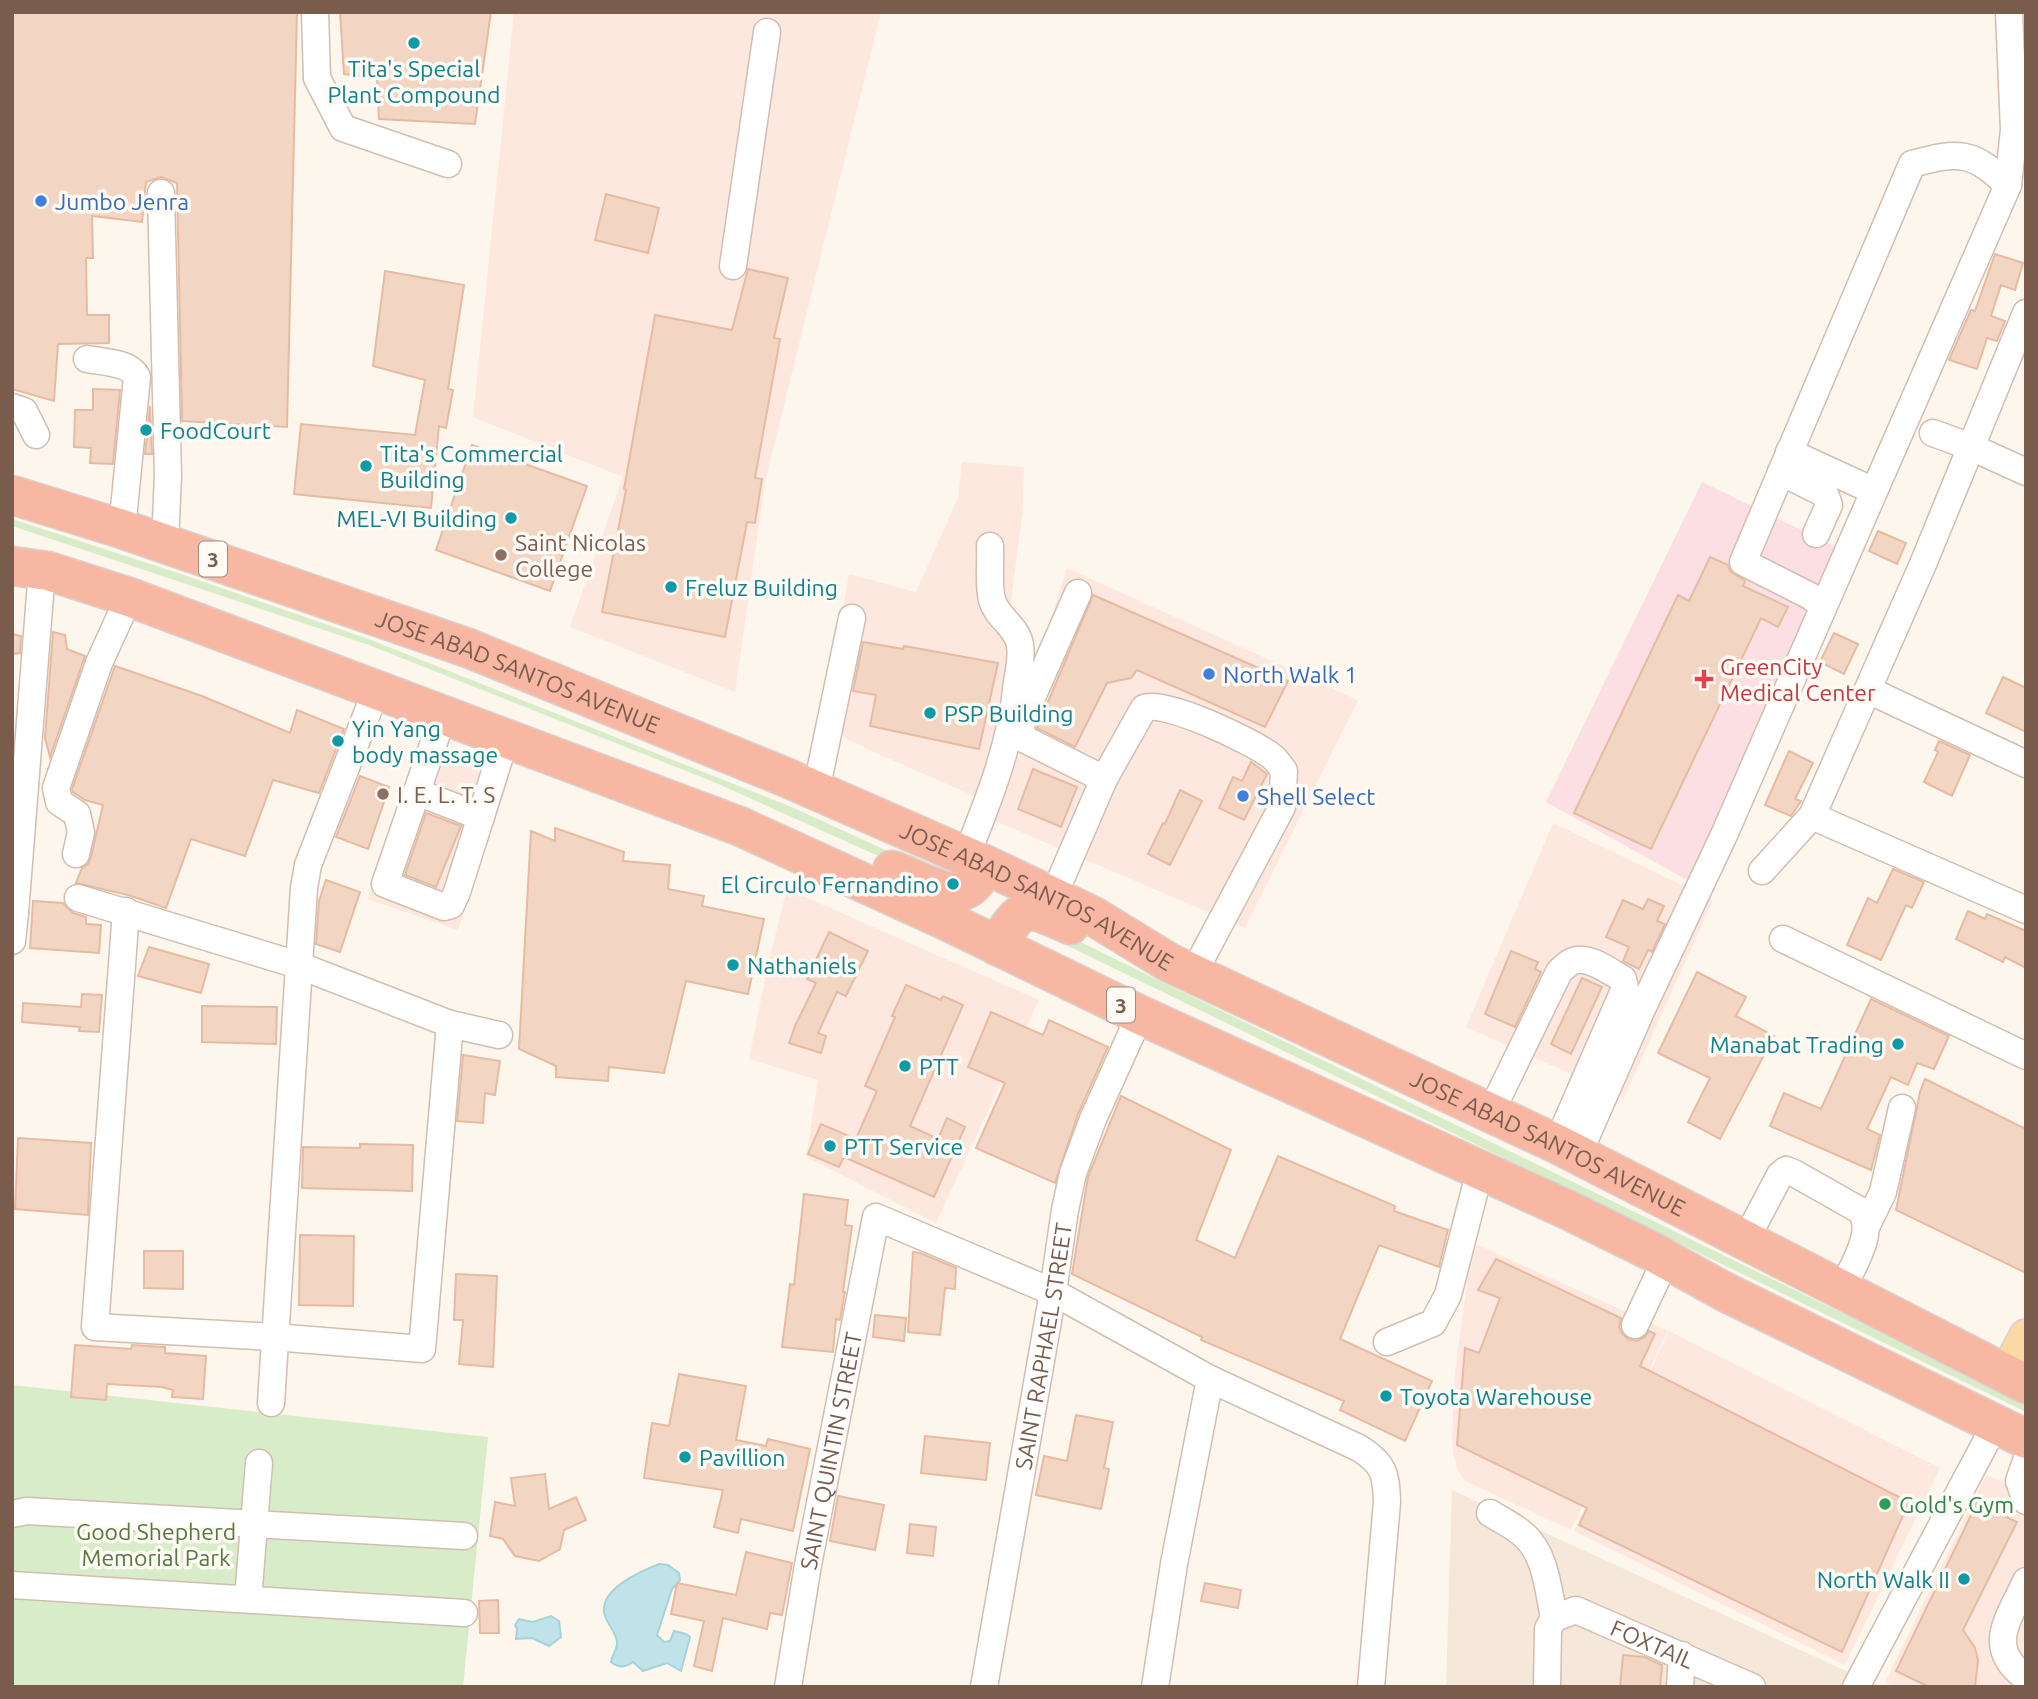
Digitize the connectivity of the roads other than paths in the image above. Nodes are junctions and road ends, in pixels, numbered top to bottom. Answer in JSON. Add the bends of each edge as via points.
{"nodes":[{"id":1,"x":315,"y":12,"type":"edge"},
{"id":2,"x":2009,"y":12,"type":"edge"},
{"id":3,"x":767,"y":32,"type":"dead end"},
{"id":4,"x":448,"y":164,"type":"dead end"},
{"id":5,"x":2008,"y":185,"type":"junction"},
{"id":6,"x":161,"y":192,"type":"dead end"},
{"id":7,"x":733,"y":266,"type":"dead end"},
{"id":8,"x":2026,"y":313,"type":"edge"},
{"id":9,"x":87,"y":359,"type":"dead end"},
{"id":10,"x":12,"y":407,"type":"edge"},
{"id":11,"x":1933,"y":433,"type":"dead end"},
{"id":12,"x":36,"y":435,"type":"dead end"},
{"id":13,"x":1971,"y":447,"type":"junction"},
{"id":14,"x":1785,"y":462,"type":"junction"},
{"id":15,"x":2026,"y":472,"type":"edge"},
{"id":16,"x":1874,"y":491,"type":"junction"},
{"id":17,"x":12,"y":495,"type":"edge"},
{"id":18,"x":122,"y":528,"type":"junction"},
{"id":19,"x":1816,"y":534,"type":"dead end"},
{"id":20,"x":165,"y":543,"type":"junction"},
{"id":21,"x":990,"y":546,"type":"dead end"},
{"id":22,"x":29,"y":563,"type":"edge"},
{"id":23,"x":1078,"y":593,"type":"dead end"},
{"id":24,"x":129,"y":597,"type":"junction"},
{"id":25,"x":1824,"y":606,"type":"junction"},
{"id":26,"x":852,"y":618,"type":"dead end"},
{"id":27,"x":377,"y":688,"type":"junction"},
{"id":28,"x":1868,"y":690,"type":"junction"},
{"id":29,"x":444,"y":713,"type":"junction"},
{"id":30,"x":506,"y":737,"type":"junction"},
{"id":31,"x":2026,"y":764,"type":"edge"},
{"id":32,"x":1104,"y":779,"type":"junction"},
{"id":33,"x":816,"y":791,"type":"junction"},
{"id":34,"x":417,"y":792,"type":"junction"},
{"id":35,"x":1812,"y":816,"type":"junction"},
{"id":36,"x":481,"y":817,"type":"junction"},
{"id":37,"x":76,"y":854,"type":"dead end"},
{"id":38,"x":976,"y":861,"type":"junction"},
{"id":39,"x":1762,"y":871,"type":"dead end"},
{"id":40,"x":845,"y":877,"type":"junction"},
{"id":41,"x":1053,"y":897,"type":"junction"},
{"id":42,"x":78,"y":898,"type":"dead end"},
{"id":43,"x":2026,"y":909,"type":"edge"},
{"id":44,"x":126,"y":911,"type":"junction"},
{"id":45,"x":14,"y":913,"type":"edge"},
{"id":46,"x":1093,"y":916,"type":"junction"},
{"id":47,"x":1783,"y":939,"type":"dead end"},
{"id":48,"x":12,"y":941,"type":"edge"},
{"id":49,"x":997,"y":946,"type":"junction"},
{"id":50,"x":298,"y":965,"type":"junction"},
{"id":51,"x":1193,"y":974,"type":"junction"},
{"id":52,"x":1631,"y":1004,"type":"junction"},
{"id":53,"x":1140,"y":1015,"type":"junction"},
{"id":54,"x":450,"y":1024,"type":"junction"},
{"id":55,"x":499,"y":1035,"type":"dead end"},
{"id":56,"x":2026,"y":1056,"type":"edge"},
{"id":57,"x":1902,"y":1108,"type":"dead end"},
{"id":58,"x":1490,"y":1114,"type":"junction"},
{"id":59,"x":1567,"y":1150,"type":"junction"},
{"id":60,"x":1480,"y":1170,"type":"junction"},
{"id":61,"x":1867,"y":1225,"type":"junction"},
{"id":62,"x":1745,"y":1241,"type":"junction"},
{"id":63,"x":1666,"y":1259,"type":"junction"},
{"id":64,"x":1842,"y":1290,"type":"junction"},
{"id":65,"x":1053,"y":1292,"type":"junction"},
{"id":66,"x":1635,"y":1325,"type":"dead end"},
{"id":67,"x":2026,"y":1336,"type":"edge"},
{"id":68,"x":274,"y":1337,"type":"junction"},
{"id":69,"x":1387,"y":1342,"type":"dead end"},
{"id":70,"x":1210,"y":1379,"type":"junction"},
{"id":71,"x":2016,"y":1379,"type":"edge"},
{"id":72,"x":271,"y":1403,"type":"dead end"},
{"id":73,"x":2010,"y":1432,"type":"edge"},
{"id":74,"x":2026,"y":1461,"type":"edge"},
{"id":75,"x":259,"y":1463,"type":"dead end"},
{"id":76,"x":2026,"y":1501,"type":"edge"},
{"id":77,"x":1490,"y":1513,"type":"dead end"},
{"id":78,"x":12,"y":1514,"type":"edge"},
{"id":79,"x":255,"y":1524,"type":"junction"},
{"id":80,"x":464,"y":1536,"type":"dead end"},
{"id":81,"x":2026,"y":1581,"type":"edge"},
{"id":82,"x":12,"y":1585,"type":"edge"},
{"id":83,"x":248,"y":1599,"type":"junction"},
{"id":84,"x":464,"y":1613,"type":"dead end"},
{"id":85,"x":1554,"y":1618,"type":"junction"},
{"id":86,"x":1682,"y":1655,"type":"junction"},
{"id":87,"x":2026,"y":1678,"type":"edge"},
{"id":88,"x":789,"y":1687,"type":"edge"},
{"id":89,"x":984,"y":1687,"type":"edge"},
{"id":90,"x":1155,"y":1687,"type":"edge"},
{"id":91,"x":1371,"y":1687,"type":"edge"},
{"id":92,"x":1547,"y":1687,"type":"edge"},
{"id":93,"x":1680,"y":1687,"type":"edge"},
{"id":94,"x":1752,"y":1687,"type":"edge"},
{"id":95,"x":1856,"y":1687,"type":"edge"}],
"edges":[{"from":1,"to":4,"type":"street","via":[[317,78],[343,128]]},
{"from":2,"to":5,"type":"street","via":[[2014,130]]},
{"from":3,"to":7,"type":"street"},
{"from":5,"to":14,"type":"street","via":[[1971,157],[1940,157],[1912,164]]},
{"from":5,"to":16,"type":"street"},
{"from":6,"to":20,"type":"street","via":[[168,475]]},
{"from":8,"to":13,"type":"street"},
{"from":9,"to":18,"type":"street","via":[[128,367],[138,377]]},
{"from":10,"to":12,"type":"street","via":[[24,411]]},
{"from":11,"to":13,"type":"street"},
{"from":13,"to":15,"type":"street"},
{"from":13,"to":28,"type":"street"},
{"from":14,"to":16,"type":"street"},
{"from":14,"to":19,"type":"street","via":[[1825,494],[1829,505]]},
{"from":14,"to":25,"type":"street","via":[[1744,562]]},
{"from":16,"to":25,"type":"street"},
{"from":17,"to":18,"type":"highway","name":"JOSE ABAD SANTOS AVENUE","number":"3"},
{"from":18,"to":20,"type":"highway","name":"JOSE ABAD SANTOS AVENUE","number":"3"},
{"from":20,"to":33,"type":"highway","name":"JOSE ABAD SANTOS AVENUE","number":"3","via":[[468,648]]},
{"from":21,"to":38,"type":"street","via":[[992,600],[1016,632],[1021,650],[1009,741]]},
{"from":22,"to":24,"type":"highway","number":"3"},
{"from":22,"to":45,"type":"street"},
{"from":23,"to":32,"type":"street","via":[[1021,730],[1024,739]]},
{"from":24,"to":27,"type":"highway","number":"3"},
{"from":24,"to":37,"type":"street","via":[[99,663],[56,788],[59,802],[77,814],[82,832]]},
{"from":25,"to":52,"type":"street","via":[[1724,835]]},
{"from":26,"to":33,"type":"street"},
{"from":27,"to":29,"type":"highway","number":"3"},
{"from":27,"to":50,"type":"street","via":[[308,865]]},
{"from":28,"to":31,"type":"street"},
{"from":28,"to":35,"type":"street"},
{"from":29,"to":30,"type":"highway","number":"3"},
{"from":29,"to":34,"type":"street"},
{"from":30,"to":36,"type":"street"},
{"from":30,"to":40,"type":"highway","number":"3","via":[[738,826]]},
{"from":32,"to":41,"type":"street"},
{"from":32,"to":51,"type":"street","via":[[1140,713],[1150,706],[1199,719],[1247,740],[1273,757],[1284,771],[1282,807]]},
{"from":33,"to":38,"type":"highway","name":"JOSE ABAD SANTOS AVENUE","number":"3"},
{"from":34,"to":36,"type":"street"},
{"from":34,"to":36,"type":"street","via":[[385,884],[444,907],[451,905]]},
{"from":35,"to":39,"type":"street"},
{"from":35,"to":43,"type":"street"},
{"from":38,"to":40,"type":"highway","via":[[970,887],[957,893],[890,870]]},
{"from":38,"to":41,"type":"highway","name":"JOSE ABAD SANTOS AVENUE","number":"3"},
{"from":40,"to":49,"type":"highway","number":"3"},
{"from":41,"to":46,"type":"highway","name":"JOSE ABAD SANTOS AVENUE","number":"3"},
{"from":42,"to":44,"type":"street"},
{"from":44,"to":50,"type":"street"},
{"from":44,"to":68,"type":"street","via":[[95,1327]]},
{"from":45,"to":48,"type":"street"},
{"from":46,"to":49,"type":"highway","via":[[1081,929],[1029,910],[1015,918]]},
{"from":46,"to":51,"type":"highway","name":"JOSE ABAD SANTOS AVENUE","number":"3"},
{"from":47,"to":56,"type":"street"},
{"from":49,"to":53,"type":"highway","number":"3"},
{"from":50,"to":54,"type":"street"},
{"from":50,"to":68,"type":"street"},
{"from":51,"to":58,"type":"highway","name":"JOSE ABAD SANTOS AVENUE","number":"3"},
{"from":52,"to":58,"type":"street","via":[[1623,979],[1582,959],[1572,961],[1559,972]]},
{"from":52,"to":59,"type":"street"},
{"from":53,"to":60,"type":"highway","number":"3"},
{"from":53,"to":65,"type":"street","name":"SAINT RAPHAEL STREET","via":[[1073,1173]]},
{"from":54,"to":55,"type":"street"},
{"from":54,"to":68,"type":"street","via":[[422,1349]]},
{"from":57,"to":61,"type":"street","via":[[1883,1192]]},
{"from":58,"to":59,"type":"highway","name":"JOSE ABAD SANTOS AVENUE","number":"3"},
{"from":59,"to":62,"type":"highway","name":"JOSE ABAD SANTOS AVENUE","number":"3"},
{"from":60,"to":63,"type":"highway","number":"3"},
{"from":60,"to":69,"type":"street","via":[[1448,1295],[1433,1323]]},
{"from":61,"to":62,"type":"street","via":[[1861,1211],[1786,1170]]},
{"from":61,"to":64,"type":"street"},
{"from":62,"to":64,"type":"highway","name":"JOSE ABAD SANTOS AVENUE","number":"3"},
{"from":63,"to":66,"type":"street"},
{"from":63,"to":73,"type":"highway","number":"3"},
{"from":64,"to":71,"type":"highway","name":"JOSE ABAD SANTOS AVENUE","number":"3"},
{"from":65,"to":70,"type":"street"},
{"from":65,"to":88,"type":"street","name":"SAINT QUINTIN STREET","via":[[876,1217],[808,1565]]},
{"from":65,"to":89,"type":"street","name":"SAINT RAPHAEL STREET"},
{"from":67,"to":71,"type":"main road"},
{"from":68,"to":72,"type":"street"},
{"from":70,"to":90,"type":"street"},
{"from":70,"to":91,"type":"street","via":[[1359,1448],[1376,1459],[1386,1478]]},
{"from":73,"to":95,"type":"street"},
{"from":74,"to":76,"type":"street","via":[[2019,1481]]},
{"from":75,"to":79,"type":"street"},
{"from":77,"to":85,"type":"street","via":[[1536,1548]]},
{"from":78,"to":79,"type":"street","via":[[27,1511]]},
{"from":79,"to":80,"type":"street"},
{"from":79,"to":83,"type":"street"},
{"from":81,"to":87,"type":"street","via":[[2007,1621],[2003,1654]]},
{"from":82,"to":83,"type":"street"},
{"from":83,"to":84,"type":"street"},
{"from":85,"to":86,"type":"street","name":"FOXTAIL","via":[[1576,1610]]},
{"from":85,"to":92,"type":"street","via":[[1548,1629]]},
{"from":86,"to":93,"type":"street"},
{"from":86,"to":94,"type":"street","name":"FOXTAIL"}]}
